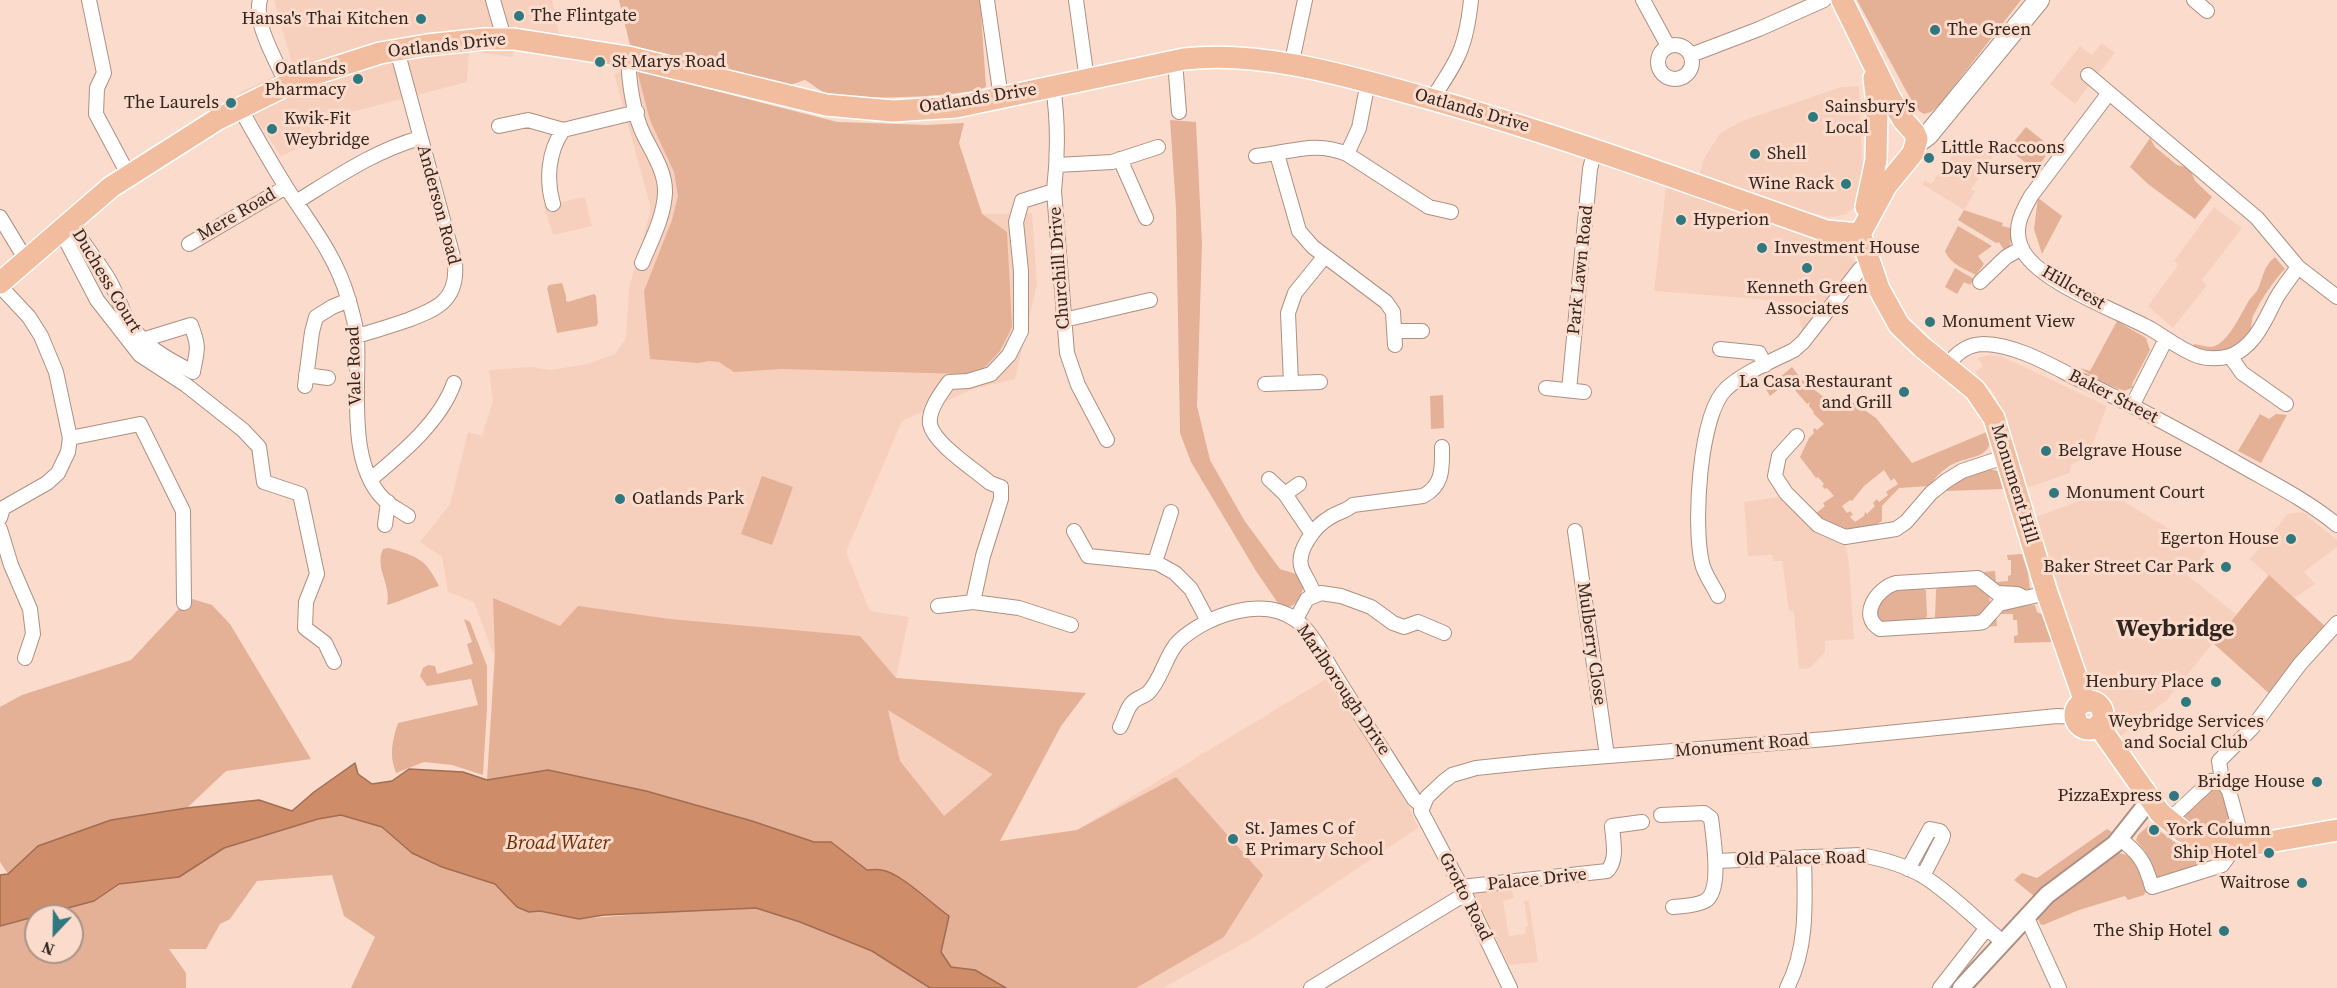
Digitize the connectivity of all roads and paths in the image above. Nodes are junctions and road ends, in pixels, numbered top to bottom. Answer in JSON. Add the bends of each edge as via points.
{"nodes":[{"id":1,"x":89,"y":0,"type":"edge"},
{"id":2,"x":260,"y":0,"type":"edge"},
{"id":3,"x":493,"y":0,"type":"edge"},
{"id":4,"x":987,"y":0,"type":"edge"},
{"id":5,"x":1076,"y":0,"type":"edge"},
{"id":6,"x":1305,"y":0,"type":"edge"},
{"id":7,"x":1471,"y":0,"type":"edge"},
{"id":8,"x":1643,"y":0,"type":"edge"},
{"id":9,"x":1824,"y":0,"type":"edge"},
{"id":10,"x":1842,"y":0,"type":"edge"},
{"id":11,"x":2039,"y":0,"type":"edge"},
{"id":12,"x":2194,"y":0,"type":"edge"},
{"id":13,"x":2207,"y":11,"type":"dead end"},
{"id":14,"x":504,"y":38,"type":"junction"},
{"id":15,"x":1668,"y":46,"type":"junction"},
{"id":16,"x":398,"y":50,"type":"junction"},
{"id":17,"x":1691,"y":55,"type":"junction"},
{"id":18,"x":628,"y":57,"type":"junction"},
{"id":19,"x":1175,"y":61,"type":"junction"},
{"id":20,"x":1871,"y":61,"type":"junction"},
{"id":21,"x":1291,"y":66,"type":"junction"},
{"id":22,"x":1449,"y":74,"type":"junction"},
{"id":23,"x":2088,"y":75,"type":"dead end"},
{"id":24,"x":1087,"y":80,"type":"junction"},
{"id":25,"x":1368,"y":81,"type":"junction"},
{"id":26,"x":287,"y":84,"type":"junction"},
{"id":27,"x":1053,"y":86,"type":"junction"},
{"id":28,"x":2109,"y":93,"type":"junction"},
{"id":29,"x":1001,"y":98,"type":"junction"},
{"id":30,"x":1432,"y":99,"type":"junction"},
{"id":31,"x":1453,"y":105,"type":"junction"},
{"id":32,"x":240,"y":108,"type":"junction"},
{"id":33,"x":637,"y":112,"type":"junction"},
{"id":34,"x":1179,"y":112,"type":"dead end"},
{"id":35,"x":500,"y":126,"type":"dead end"},
{"id":36,"x":1877,"y":129,"type":"junction"},
{"id":37,"x":563,"y":130,"type":"junction"},
{"id":38,"x":1915,"y":137,"type":"junction"},
{"id":39,"x":420,"y":138,"type":"junction"},
{"id":40,"x":1158,"y":147,"type":"dead end"},
{"id":41,"x":1595,"y":149,"type":"junction"},
{"id":42,"x":1877,"y":152,"type":"junction"},
{"id":43,"x":1277,"y":154,"type":"junction"},
{"id":44,"x":1347,"y":154,"type":"junction"},
{"id":45,"x":1256,"y":156,"type":"dead end"},
{"id":46,"x":1120,"y":159,"type":"junction"},
{"id":47,"x":1057,"y":165,"type":"junction"},
{"id":48,"x":128,"y":174,"type":"junction"},
{"id":49,"x":286,"y":187,"type":"junction"},
{"id":50,"x":1054,"y":191,"type":"junction"},
{"id":51,"x":296,"y":202,"type":"junction"},
{"id":52,"x":553,"y":204,"type":"dead end"},
{"id":53,"x":1451,"y":212,"type":"dead end"},
{"id":54,"x":0,"y":217,"type":"edge"},
{"id":55,"x":1146,"y":218,"type":"dead end"},
{"id":56,"x":65,"y":225,"type":"junction"},
{"id":57,"x":1860,"y":234,"type":"junction"},
{"id":58,"x":189,"y":244,"type":"dead end"},
{"id":59,"x":2022,"y":248,"type":"junction"},
{"id":60,"x":1325,"y":256,"type":"junction"},
{"id":61,"x":26,"y":260,"type":"junction"},
{"id":62,"x":642,"y":263,"type":"dead end"},
{"id":63,"x":1870,"y":264,"type":"junction"},
{"id":64,"x":2298,"y":267,"type":"junction"},
{"id":65,"x":1980,"y":282,"type":"dead end"},
{"id":66,"x":0,"y":285,"type":"edge"},
{"id":67,"x":2331,"y":298,"type":"edge"},
{"id":68,"x":349,"y":300,"type":"junction"},
{"id":69,"x":1150,"y":300,"type":"dead end"},
{"id":70,"x":1064,"y":320,"type":"junction"},
{"id":71,"x":1394,"y":330,"type":"junction"},
{"id":72,"x":1422,"y":331,"type":"dead end"},
{"id":73,"x":357,"y":336,"type":"junction"},
{"id":74,"x":2166,"y":339,"type":"junction"},
{"id":75,"x":142,"y":340,"type":"dead end"},
{"id":76,"x":1395,"y":345,"type":"dead end"},
{"id":77,"x":1720,"y":349,"type":"dead end"},
{"id":78,"x":2230,"y":356,"type":"junction"},
{"id":79,"x":1765,"y":365,"type":"junction"},
{"id":80,"x":1947,"y":366,"type":"junction"},
{"id":81,"x":328,"y":378,"type":"dead end"},
{"id":82,"x":1320,"y":382,"type":"dead end"},
{"id":83,"x":454,"y":383,"type":"dead end"},
{"id":84,"x":1292,"y":383,"type":"junction"},
{"id":85,"x":1265,"y":384,"type":"dead end"},
{"id":86,"x":1546,"y":388,"type":"dead end"},
{"id":87,"x":1569,"y":390,"type":"junction"},
{"id":88,"x":1584,"y":392,"type":"dead end"},
{"id":89,"x":2286,"y":404,"type":"dead end"},
{"id":90,"x":2132,"y":406,"type":"junction"},
{"id":91,"x":1797,"y":436,"type":"dead end"},
{"id":92,"x":70,"y":438,"type":"junction"},
{"id":93,"x":1107,"y":440,"type":"dead end"},
{"id":94,"x":1442,"y":447,"type":"dead end"},
{"id":95,"x":2007,"y":456,"type":"junction"},
{"id":96,"x":371,"y":479,"type":"junction"},
{"id":97,"x":1269,"y":479,"type":"dead end"},
{"id":98,"x":1299,"y":484,"type":"dead end"},
{"id":99,"x":1285,"y":494,"type":"junction"},
{"id":100,"x":387,"y":502,"type":"junction"},
{"id":101,"x":1171,"y":512,"type":"dead end"},
{"id":102,"x":408,"y":516,"type":"dead end"},
{"id":103,"x":0,"y":518,"type":"edge"},
{"id":104,"x":2337,"y":524,"type":"edge"},
{"id":105,"x":385,"y":525,"type":"dead end"},
{"id":106,"x":0,"y":530,"type":"edge"},
{"id":107,"x":1074,"y":531,"type":"dead end"},
{"id":108,"x":1575,"y":531,"type":"dead end"},
{"id":109,"x":1312,"y":534,"type":"junction"},
{"id":110,"x":1155,"y":562,"type":"junction"},
{"id":111,"x":2047,"y":593,"type":"junction"},
{"id":112,"x":1314,"y":594,"type":"junction"},
{"id":113,"x":1718,"y":596,"type":"dead end"},
{"id":114,"x":2023,"y":597,"type":"junction"},
{"id":115,"x":973,"y":602,"type":"junction"},
{"id":116,"x":184,"y":603,"type":"dead end"},
{"id":117,"x":939,"y":606,"type":"dead end"},
{"id":118,"x":1296,"y":619,"type":"junction"},
{"id":119,"x":1208,"y":621,"type":"junction"},
{"id":120,"x":2337,"y":623,"type":"edge"},
{"id":121,"x":1071,"y":625,"type":"dead end"},
{"id":122,"x":1444,"y":633,"type":"dead end"},
{"id":123,"x":25,"y":658,"type":"dead end"},
{"id":124,"x":334,"y":662,"type":"dead end"},
{"id":125,"x":2080,"y":710,"type":"junction"},
{"id":126,"x":1120,"y":727,"type":"dead end"},
{"id":127,"x":1607,"y":756,"type":"junction"},
{"id":128,"x":2222,"y":780,"type":"junction"},
{"id":129,"x":2149,"y":801,"type":"junction"},
{"id":130,"x":1422,"y":806,"type":"junction"},
{"id":131,"x":1661,"y":815,"type":"dead end"},
{"id":132,"x":2168,"y":821,"type":"junction"},
{"id":133,"x":1642,"y":822,"type":"dead end"},
{"id":134,"x":2337,"y":830,"type":"edge"},
{"id":135,"x":2119,"y":838,"type":"junction"},
{"id":136,"x":2236,"y":847,"type":"junction"},
{"id":137,"x":1804,"y":857,"type":"junction"},
{"id":138,"x":1716,"y":861,"type":"junction"},
{"id":139,"x":1908,"y":869,"type":"junction"},
{"id":140,"x":1923,"y":876,"type":"junction"},
{"id":141,"x":1463,"y":891,"type":"junction"},
{"id":142,"x":1673,"y":907,"type":"dead end"},
{"id":143,"x":2026,"y":918,"type":"junction"},
{"id":144,"x":1986,"y":929,"type":"junction"},
{"id":145,"x":2003,"y":942,"type":"junction"},
{"id":146,"x":1311,"y":988,"type":"edge"},
{"id":147,"x":1510,"y":988,"type":"edge"},
{"id":148,"x":1787,"y":988,"type":"edge"},
{"id":149,"x":1940,"y":988,"type":"edge"},
{"id":150,"x":1961,"y":988,"type":"edge"},
{"id":151,"x":2059,"y":988,"type":"edge"}],
"edges":[{"from":1,"to":48,"type":"street","via":[[104,73],[97,88],[96,114]]},
{"from":2,"to":26,"type":"street","via":[[260,22]]},
{"from":3,"to":14,"type":"street"},
{"from":4,"to":29,"type":"street"},
{"from":5,"to":24,"type":"street"},
{"from":6,"to":21,"type":"street"},
{"from":7,"to":22,"type":"street","via":[[1466,39]]},
{"from":8,"to":15,"type":"street"},
{"from":9,"to":17,"type":"street"},
{"from":10,"to":20,"type":"main road"},
{"from":11,"to":38,"type":"main road"},
{"from":12,"to":13,"type":"street"},
{"from":14,"to":16,"type":"main road","name":"Oatlands Drive"},
{"from":14,"to":18,"type":"main road","name":"Oatlands Drive"},
{"from":15,"to":17,"type":"street","via":[[1679,45]]},
{"from":15,"to":17,"type":"street","via":[[1658,60],[1660,71],[1669,78],[1681,78],[1690,71]]},
{"from":16,"to":26,"type":"main road","name":"Oatlands Drive","via":[[348,62]]},
{"from":16,"to":39,"type":"street","name":"Anderson Road"},
{"from":18,"to":29,"type":"main road","name":"Oatlands Drive","via":[[843,107],[934,109]]},
{"from":18,"to":33,"type":"street"},
{"from":19,"to":21,"type":"main road","name":"Oatlands Drive","via":[[1238,58]]},
{"from":19,"to":24,"type":"main road","name":"Oatlands Drive"},
{"from":19,"to":34,"type":"street"},
{"from":20,"to":36,"type":"main road","via":[[1877,93]]},
{"from":20,"to":38,"type":"main road"},
{"from":21,"to":25,"type":"main road","name":"Oatlands Drive"},
{"from":22,"to":30,"type":"street"},
{"from":22,"to":31,"type":"street"},
{"from":23,"to":28,"type":"street"},
{"from":24,"to":27,"type":"main road","name":"Oatlands Drive"},
{"from":25,"to":30,"type":"main road","name":"Oatlands Drive"},
{"from":25,"to":44,"type":"street","via":[[1359,128]]},
{"from":26,"to":32,"type":"main road","name":"Oatlands Drive"},
{"from":27,"to":29,"type":"main road","name":"Oatlands Drive"},
{"from":27,"to":47,"type":"street","name":"Churchill Drive"},
{"from":28,"to":59,"type":"street","via":[[2020,214]]},
{"from":28,"to":64,"type":"street","via":[[2251,213]]},
{"from":30,"to":31,"type":"main road","name":"Oatlands Drive"},
{"from":31,"to":41,"type":"main road","name":"Oatlands Drive"},
{"from":32,"to":48,"type":"main road","name":"Oatlands Drive"},
{"from":32,"to":49,"type":"street","name":"Vale Road"},
{"from":33,"to":37,"type":"street"},
{"from":33,"to":62,"type":"street","via":[[662,172],[665,193],[661,215]]},
{"from":35,"to":37,"type":"street","via":[[528,120]]},
{"from":36,"to":38,"type":"main road","via":[[1892,121]]},
{"from":36,"to":42,"type":"main road"},
{"from":37,"to":52,"type":"street","via":[[554,144],[549,175]]},
{"from":38,"to":42,"type":"main road","via":[[1891,159]]},
{"from":38,"to":57,"type":"main road"},
{"from":39,"to":51,"type":"street","via":[[374,154]]},
{"from":39,"to":73,"type":"street","name":"Anderson Road","via":[[455,264],[452,290],[434,310]]},
{"from":40,"to":46,"type":"street"},
{"from":41,"to":57,"type":"main road","name":"Oatlands Drive","via":[[1826,231]]},
{"from":41,"to":87,"type":"street","name":"Park Lawn Road"},
{"from":42,"to":57,"type":"main road"},
{"from":43,"to":44,"type":"street","via":[[1308,146]]},
{"from":43,"to":45,"type":"street"},
{"from":43,"to":60,"type":"street","via":[[1299,231]]},
{"from":44,"to":53,"type":"street","via":[[1429,207]]},
{"from":46,"to":47,"type":"street"},
{"from":46,"to":55,"type":"street"},
{"from":47,"to":50,"type":"street","name":"Churchill Drive"},
{"from":48,"to":56,"type":"main road","name":"Oatlands Drive"},
{"from":49,"to":51,"type":"street","name":"Vale Road"},
{"from":49,"to":58,"type":"street","name":"Mere Road"},
{"from":50,"to":70,"type":"street","name":"Churchill Drive"},
{"from":50,"to":115,"type":"street","via":[[1022,201],[1016,222],[1021,331],[1009,355],[991,374],[949,382],[936,400],[930,423],[936,440],[990,483],[1001,487]]},
{"from":51,"to":68,"type":"street","name":"Vale Road","via":[[326,244]]},
{"from":54,"to":61,"type":"street"},
{"from":56,"to":61,"type":"main road","name":"Oatlands Drive"},
{"from":56,"to":75,"type":"street","name":"Duchess Court","via":[[77,235],[108,278]]},
{"from":56,"to":124,"type":"street","via":[[97,300],[140,355],[186,385],[260,447],[264,482],[300,494],[317,574],[306,602],[305,628],[325,643]]},
{"from":57,"to":63,"type":"main road","name":"Monument Hill"},
{"from":59,"to":65,"type":"street","via":[[2006,256]]},
{"from":59,"to":74,"type":"street","name":"Hillcrest","via":[[2035,266],[2051,278]]},
{"from":60,"to":71,"type":"street","via":[[1386,302],[1393,312]]},
{"from":60,"to":84,"type":"street","via":[[1295,293],[1288,313]]},
{"from":61,"to":66,"type":"main road","name":"Oatlands Drive"},
{"from":63,"to":79,"type":"street","via":[[1860,269],[1803,342]]},
{"from":63,"to":80,"type":"main road","name":"Monument Hill","via":[[1899,325]]},
{"from":64,"to":67,"type":"street"},
{"from":64,"to":78,"type":"street","via":[[2258,334]]},
{"from":66,"to":92,"type":"street","via":[[41,336],[56,372]]},
{"from":68,"to":73,"type":"street","name":"Vale Road"},
{"from":68,"to":81,"type":"street","via":[[316,317],[305,380]]},
{"from":69,"to":70,"type":"street"},
{"from":70,"to":93,"type":"street","name":"Churchill Drive","via":[[1067,353],[1078,385]]},
{"from":71,"to":72,"type":"street"},
{"from":71,"to":76,"type":"street"},
{"from":73,"to":96,"type":"street","name":"Vale Road","via":[[356,424]]},
{"from":74,"to":78,"type":"street","name":"Hillcrest","via":[[2200,357]]},
{"from":74,"to":90,"type":"street"},
{"from":77,"to":79,"type":"street","via":[[1760,353]]},
{"from":78,"to":89,"type":"street","via":[[2249,379]]},
{"from":79,"to":113,"type":"street","via":[[1727,387],[1717,399],[1710,420],[1702,460],[1700,548],[1702,565]]},
{"from":80,"to":90,"type":"street","name":"Baker Street","via":[[1957,353],[1987,344],[2048,364]]},
{"from":80,"to":95,"type":"main road","name":"Monument Hill","via":[[1986,404]]},
{"from":82,"to":84,"type":"street"},
{"from":83,"to":96,"type":"street","via":[[447,399],[413,442]]},
{"from":84,"to":85,"type":"street"},
{"from":86,"to":87,"type":"street"},
{"from":87,"to":88,"type":"street"},
{"from":90,"to":104,"type":"street","name":"Baker Street"},
{"from":91,"to":95,"type":"street","via":[[1779,456],[1775,476],[1818,525],[1845,537],[1896,529],[1930,493],[1962,471]]},
{"from":92,"to":103,"type":"street","via":[[58,473],[3,508]]},
{"from":92,"to":116,"type":"street","via":[[140,424],[183,511]]},
{"from":94,"to":109,"type":"street","via":[[1442,476],[1430,493],[1353,505],[1346,512],[1329,517]]},
{"from":95,"to":111,"type":"main road","name":"Monument Hill"},
{"from":96,"to":100,"type":"street","name":"Vale Road"},
{"from":97,"to":99,"type":"street"},
{"from":98,"to":99,"type":"street"},
{"from":99,"to":109,"type":"street"},
{"from":100,"to":102,"type":"street","name":"Vale Road"},
{"from":100,"to":105,"type":"street"},
{"from":101,"to":110,"type":"street"},
{"from":106,"to":123,"type":"street","via":[[30,609],[33,634]]},
{"from":107,"to":110,"type":"street","via":[[1088,556]]},
{"from":108,"to":127,"type":"street","name":"Mulberry Close"},
{"from":109,"to":112,"type":"street","via":[[1304,547],[1301,565]]},
{"from":110,"to":119,"type":"street","via":[[1175,573],[1191,589]]},
{"from":111,"to":114,"type":"street"},
{"from":111,"to":125,"type":"main road","name":"Monument Hill"},
{"from":112,"to":118,"type":"street"},
{"from":112,"to":122,"type":"street","via":[[1341,596],[1371,607],[1404,627],[1418,622]]},
{"from":114,"to":114,"type":"street","via":[[1999,604],[1983,622],[1977,623],[1880,629],[1870,618],[1872,603],[1879,592],[1896,583],[1978,578],[1997,593]]},
{"from":115,"to":117,"type":"street"},
{"from":115,"to":121,"type":"street","via":[[1019,608]]},
{"from":118,"to":119,"type":"street","name":"Marlborough Drive","via":[[1264,609],[1245,610]]},
{"from":118,"to":130,"type":"street","name":"Marlborough Drive"},
{"from":119,"to":126,"type":"street","name":"Marlborough Drive","via":[[1177,644],[1148,693],[1132,703]]},
{"from":120,"to":128,"type":"street","via":[[2300,664],[2253,728],[2222,756],[2218,764]]},
{"from":125,"to":127,"type":"street","name":"Monument Road","via":[[2057,716],[1827,739]]},
{"from":125,"to":129,"type":"main road","via":[[2079,725],[2086,729],[2098,725]]},
{"from":127,"to":130,"type":"street","name":"Monument Road","via":[[1466,770],[1438,786]]},
{"from":128,"to":132,"type":"street","via":[[2211,781]]},
{"from":128,"to":136,"type":"street","via":[[2229,791]]},
{"from":129,"to":132,"type":"main road"},
{"from":129,"to":135,"type":"street"},
{"from":130,"to":141,"type":"street","name":"Grotto Road","via":[[1423,818]]},
{"from":131,"to":138,"type":"street","via":[[1704,813],[1711,818]]},
{"from":132,"to":136,"type":"main road","via":[[2194,838]]},
{"from":133,"to":141,"type":"street","name":"Palace Drive","via":[[1612,826],[1614,860],[1607,871]]},
{"from":134,"to":136,"type":"main road"},
{"from":135,"to":136,"type":"street","via":[[2139,855],[2152,887],[2222,865]]},
{"from":135,"to":143,"type":"street","via":[[2108,851],[2047,895]]},
{"from":137,"to":138,"type":"street","name":"Old Palace Road"},
{"from":137,"to":139,"type":"street","name":"Old Palace Road","via":[[1861,855]]},
{"from":137,"to":148,"type":"street","via":[[1802,942]]},
{"from":138,"to":142,"type":"street","via":[[1714,890],[1707,900]]},
{"from":139,"to":140,"type":"street","name":"Old Palace Road"},
{"from":139,"to":140,"type":"street","via":[[1930,829],[1940,831],[1942,839]]},
{"from":140,"to":144,"type":"street","name":"Old Palace Road"},
{"from":141,"to":146,"type":"street"},
{"from":141,"to":147,"type":"street","name":"Grotto Road"},
{"from":143,"to":145,"type":"street"},
{"from":143,"to":151,"type":"street"},
{"from":144,"to":145,"type":"street","name":"Old Palace Road"},
{"from":144,"to":149,"type":"street"},
{"from":145,"to":150,"type":"street"}]}
